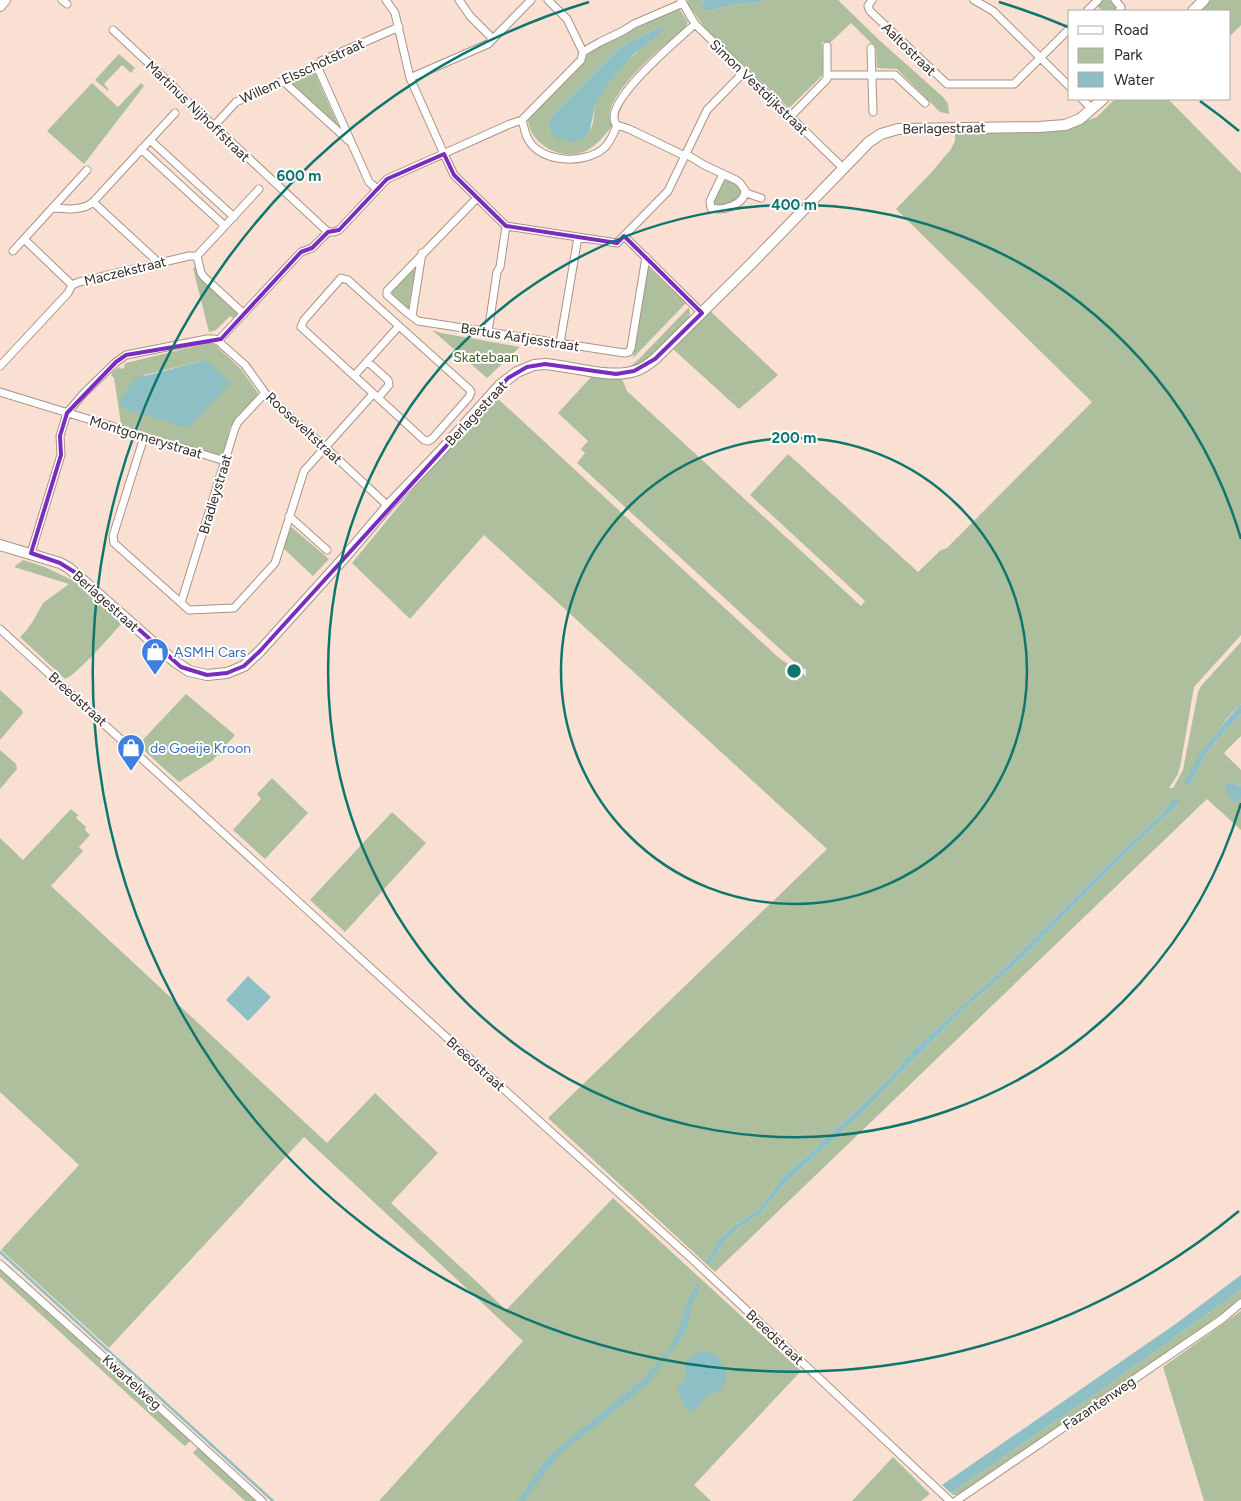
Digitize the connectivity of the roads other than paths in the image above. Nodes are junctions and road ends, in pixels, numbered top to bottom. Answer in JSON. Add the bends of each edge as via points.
{"nodes":[{"id":1,"x":5,"y":0,"type":"edge"},
{"id":2,"x":386,"y":0,"type":"edge"},
{"id":3,"x":459,"y":0,"type":"edge"},
{"id":4,"x":531,"y":0,"type":"edge"},
{"id":5,"x":548,"y":0,"type":"edge"},
{"id":6,"x":872,"y":0,"type":"edge"},
{"id":7,"x":974,"y":0,"type":"edge"},
{"id":8,"x":1098,"y":0,"type":"edge"},
{"id":9,"x":1115,"y":0,"type":"edge"},
{"id":10,"x":1204,"y":0,"type":"edge"},
{"id":11,"x":682,"y":1,"type":"edge"},
{"id":12,"x":0,"y":6,"type":"edge"},
{"id":13,"x":1091,"y":10,"type":"edge"},
{"id":14,"x":1120,"y":10,"type":"edge"},
{"id":15,"x":1193,"y":10,"type":"edge"},
{"id":16,"x":695,"y":24,"type":"junction"},
{"id":17,"x":399,"y":27,"type":"junction"},
{"id":18,"x":113,"y":30,"type":"dead end"},
{"id":19,"x":1068,"y":30,"type":"edge"},
{"id":20,"x":493,"y":39,"type":"junction"},
{"id":21,"x":827,"y":46,"type":"dead end"},
{"id":22,"x":872,"y":48,"type":"dead end"},
{"id":23,"x":583,"y":52,"type":"junction"},
{"id":24,"x":1040,"y":58,"type":"junction"},
{"id":25,"x":318,"y":66,"type":"junction"},
{"id":26,"x":744,"y":72,"type":"junction"},
{"id":27,"x":827,"y":75,"type":"junction"},
{"id":28,"x":872,"y":75,"type":"junction"},
{"id":29,"x":410,"y":78,"type":"junction"},
{"id":30,"x":283,"y":81,"type":"junction"},
{"id":31,"x":1068,"y":85,"type":"edge"},
{"id":32,"x":1083,"y":100,"type":"edge"},
{"id":33,"x":1102,"y":100,"type":"edge"},
{"id":34,"x":925,"y":103,"type":"dead end"},
{"id":35,"x":1092,"y":109,"type":"junction"},
{"id":36,"x":873,"y":112,"type":"dead end"},
{"id":37,"x":175,"y":113,"type":"dead end"},
{"id":38,"x":790,"y":118,"type":"junction"},
{"id":39,"x":522,"y":120,"type":"junction"},
{"id":40,"x":617,"y":125,"type":"junction"},
{"id":41,"x":214,"y":126,"type":"junction"},
{"id":42,"x":150,"y":140,"type":"junction"},
{"id":43,"x":352,"y":144,"type":"junction"},
{"id":44,"x":141,"y":149,"type":"junction"},
{"id":45,"x":444,"y":154,"type":"junction"},
{"id":46,"x":685,"y":155,"type":"junction"},
{"id":47,"x":843,"y":168,"type":"junction"},
{"id":48,"x":87,"y":170,"type":"dead end"},
{"id":49,"x":723,"y":174,"type":"junction"},
{"id":50,"x":259,"y":189,"type":"dead end"},
{"id":51,"x":377,"y":189,"type":"junction"},
{"id":52,"x":746,"y":193,"type":"junction"},
{"id":53,"x":477,"y":198,"type":"junction"},
{"id":54,"x":761,"y":198,"type":"dead end"},
{"id":55,"x":93,"y":202,"type":"junction"},
{"id":56,"x":52,"y":208,"type":"junction"},
{"id":57,"x":234,"y":217,"type":"junction"},
{"id":58,"x":225,"y":226,"type":"junction"},
{"id":59,"x":506,"y":226,"type":"junction"},
{"id":60,"x":328,"y":232,"type":"junction"},
{"id":61,"x":624,"y":236,"type":"junction"},
{"id":62,"x":578,"y":237,"type":"junction"},
{"id":63,"x":24,"y":239,"type":"junction"},
{"id":64,"x":13,"y":251,"type":"dead end"},
{"id":65,"x":422,"y":253,"type":"junction"},
{"id":66,"x":197,"y":256,"type":"junction"},
{"id":67,"x":646,"y":257,"type":"junction"},
{"id":68,"x":159,"y":263,"type":"junction"},
{"id":69,"x":72,"y":285,"type":"junction"},
{"id":70,"x":702,"y":313,"type":"junction"},
{"id":71,"x":244,"y":314,"type":"junction"},
{"id":72,"x":412,"y":316,"type":"junction"},
{"id":73,"x":399,"y":326,"type":"junction"},
{"id":74,"x":488,"y":332,"type":"junction"},
{"id":75,"x":218,"y":341,"type":"junction"},
{"id":76,"x":560,"y":343,"type":"junction"},
{"id":77,"x":368,"y":361,"type":"junction"},
{"id":78,"x":0,"y":366,"type":"edge"},
{"id":79,"x":354,"y":376,"type":"junction"},
{"id":80,"x":0,"y":392,"type":"edge"},
{"id":81,"x":265,"y":393,"type":"junction"},
{"id":82,"x":375,"y":396,"type":"junction"},
{"id":83,"x":67,"y":413,"type":"junction"},
{"id":84,"x":144,"y":436,"type":"junction"},
{"id":85,"x":325,"y":447,"type":"junction"},
{"id":86,"x":225,"y":461,"type":"junction"},
{"id":87,"x":388,"y":506,"type":"junction"},
{"id":88,"x":289,"y":516,"type":"junction"},
{"id":89,"x":0,"y":545,"type":"edge"},
{"id":90,"x":327,"y":550,"type":"dead end"},
{"id":91,"x":31,"y":553,"type":"junction"},
{"id":92,"x":182,"y":603,"type":"junction"},
{"id":93,"x":0,"y":629,"type":"edge"},
{"id":94,"x":0,"y":1264,"type":"edge"},
{"id":95,"x":1241,"y":1303,"type":"edge"},
{"id":96,"x":262,"y":1501,"type":"edge"},
{"id":97,"x":950,"y":1501,"type":"edge"},
{"id":98,"x":956,"y":1501,"type":"edge"}],
"edges":[{"from":1,"to":12,"type":"street"},
{"from":2,"to":17,"type":"street"},
{"from":3,"to":20,"type":"street"},
{"from":4,"to":20,"type":"street"},
{"from":5,"to":23,"type":"street","via":[[567,19]]},
{"from":6,"to":24,"type":"street","name":"Aaltostraat","via":[[868,6],[870,11],[944,84],[1014,84]]},
{"from":7,"to":24,"type":"street","via":[[993,11]]},
{"from":8,"to":13,"type":"street"},
{"from":9,"to":14,"type":"street","via":[[1121,7]]},
{"from":10,"to":15,"type":"street"},
{"from":11,"to":16,"type":"street","name":"Simon Vestdijkstraat"},
{"from":11,"to":23,"type":"street"},
{"from":16,"to":26,"type":"street","name":"Simon Vestdijkstraat"},
{"from":16,"to":40,"type":"street","via":[[630,87],[614,112]]},
{"from":17,"to":25,"type":"street","name":"Willem Elsschotstraat","via":[[321,61]]},
{"from":17,"to":29,"type":"street"},
{"from":18,"to":41,"type":"street","name":"Martinus Nijhoffstraat"},
{"from":19,"to":24,"type":"street"},
{"from":20,"to":29,"type":"street"},
{"from":21,"to":27,"type":"street"},
{"from":22,"to":28,"type":"street"},
{"from":23,"to":39,"type":"street","via":[[581,60]]},
{"from":24,"to":31,"type":"street"},
{"from":25,"to":30,"type":"street","name":"Willem Elsschotstraat"},
{"from":25,"to":43,"type":"street"},
{"from":26,"to":38,"type":"street","name":"Simon Vestdijkstraat"},
{"from":26,"to":46,"type":"street","via":[[707,110]]},
{"from":27,"to":28,"type":"street"},
{"from":27,"to":38,"type":"street","via":[[827,79]]},
{"from":28,"to":34,"type":"street","via":[[895,75]]},
{"from":28,"to":36,"type":"street"},
{"from":29,"to":45,"type":"street"},
{"from":30,"to":41,"type":"street","name":"Willem Elsschotstraat","via":[[236,102]]},
{"from":30,"to":43,"type":"street"},
{"from":32,"to":35,"type":"street"},
{"from":33,"to":35,"type":"street","name":"Berlagestraat"},
{"from":35,"to":47,"type":"street","name":"Berlagestraat","via":[[1065,125],[888,131],[869,142]]},
{"from":37,"to":42,"type":"street"},
{"from":38,"to":47,"type":"street","name":"Simon Vestdijkstraat"},
{"from":39,"to":40,"type":"street","via":[[528,140],[536,148],[562,159],[577,159],[604,148]]},
{"from":39,"to":45,"type":"street"},
{"from":40,"to":46,"type":"street"},
{"from":41,"to":60,"type":"street","name":"Martinus Nijhoffstraat"},
{"from":42,"to":44,"type":"street"},
{"from":42,"to":57,"type":"street"},
{"from":43,"to":51,"type":"street","via":[[369,182]]},
{"from":44,"to":55,"type":"street"},
{"from":44,"to":58,"type":"street"},
{"from":45,"to":51,"type":"street","via":[[386,179]]},
{"from":45,"to":53,"type":"street","via":[[454,175]]},
{"from":46,"to":49,"type":"street"},
{"from":46,"to":61,"type":"street","via":[[668,191]]},
{"from":47,"to":70,"type":"street","name":"Berlagestraat"},
{"from":48,"to":56,"type":"street"},
{"from":49,"to":52,"type":"street","via":[[740,183]]},
{"from":49,"to":52,"type":"street","via":[[710,208],[729,207],[744,198]]},
{"from":50,"to":57,"type":"street"},
{"from":51,"to":60,"type":"street","via":[[339,230]]},
{"from":52,"to":54,"type":"street"},
{"from":53,"to":59,"type":"street"},
{"from":53,"to":65,"type":"street"},
{"from":55,"to":56,"type":"street","via":[[67,210]]},
{"from":55,"to":68,"type":"street"},
{"from":56,"to":63,"type":"street"},
{"from":57,"to":58,"type":"street"},
{"from":58,"to":66,"type":"street"},
{"from":59,"to":62,"type":"street"},
{"from":59,"to":74,"type":"street"},
{"from":60,"to":71,"type":"street","via":[[312,248],[301,252]]},
{"from":61,"to":62,"type":"street","via":[[617,243]]},
{"from":61,"to":67,"type":"street"},
{"from":62,"to":76,"type":"street"},
{"from":63,"to":64,"type":"street"},
{"from":63,"to":69,"type":"street"},
{"from":65,"to":72,"type":"street"},
{"from":65,"to":72,"type":"street","via":[[387,292]]},
{"from":66,"to":68,"type":"street","name":"Maczekstraat"},
{"from":66,"to":71,"type":"street","via":[[204,277]]},
{"from":67,"to":70,"type":"street"},
{"from":67,"to":76,"type":"street","name":"Bertus Aafjesstraat","via":[[629,352]]},
{"from":68,"to":69,"type":"street","name":"Maczekstraat"},
{"from":69,"to":78,"type":"street","name":"Maczekstraat"},
{"from":70,"to":87,"type":"street","name":"Berlagestraat","via":[[647,366],[634,372],[616,374],[545,364],[517,372],[500,385]]},
{"from":71,"to":75,"type":"street"},
{"from":72,"to":74,"type":"street","name":"Bertus Aafjesstraat","via":[[418,321]]},
{"from":73,"to":77,"type":"street"},
{"from":73,"to":79,"type":"street","via":[[348,280],[339,281],[304,320],[301,328]]},
{"from":73,"to":82,"type":"street","via":[[471,392],[428,441]]},
{"from":74,"to":76,"type":"street","name":"Bertus Aafjesstraat"},
{"from":75,"to":81,"type":"street","name":"Rooseveltstraat","via":[[245,365]]},
{"from":75,"to":83,"type":"street","via":[[207,339],[126,356],[116,362]]},
{"from":77,"to":79,"type":"street"},
{"from":77,"to":82,"type":"street","via":[[388,380],[389,385]]},
{"from":79,"to":82,"type":"street"},
{"from":80,"to":83,"type":"street","name":"Montgomerystraat"},
{"from":81,"to":85,"type":"street","name":"Rooseveltstraat"},
{"from":81,"to":86,"type":"street","name":"Bradleystraat","via":[[238,422]]},
{"from":82,"to":85,"type":"street"},
{"from":83,"to":84,"type":"street","name":"Montgomerystraat"},
{"from":83,"to":91,"type":"street","via":[[60,436],[61,455]]},
{"from":84,"to":86,"type":"street","name":"Montgomerystraat"},
{"from":84,"to":92,"type":"street","via":[[113,536],[114,543]]},
{"from":85,"to":87,"type":"street","name":"Rooseveltstraat"},
{"from":85,"to":88,"type":"street","via":[[304,471]]},
{"from":86,"to":92,"type":"street","name":"Bradleystraat"},
{"from":87,"to":91,"type":"street","name":"Berlagestraat","via":[[244,666],[218,675],[182,667],[76,573],[60,563]]},
{"from":88,"to":90,"type":"street"},
{"from":88,"to":92,"type":"street","via":[[275,563],[234,608],[189,610]]},
{"from":89,"to":91,"type":"street","name":"Berlagestraat"},
{"from":93,"to":97,"type":"street","name":"Breedstraat","via":[[692,1259]]},
{"from":94,"to":96,"type":"street","name":"Kwartelweg"},
{"from":95,"to":98,"type":"street","name":"Fazantenweg"}]}
